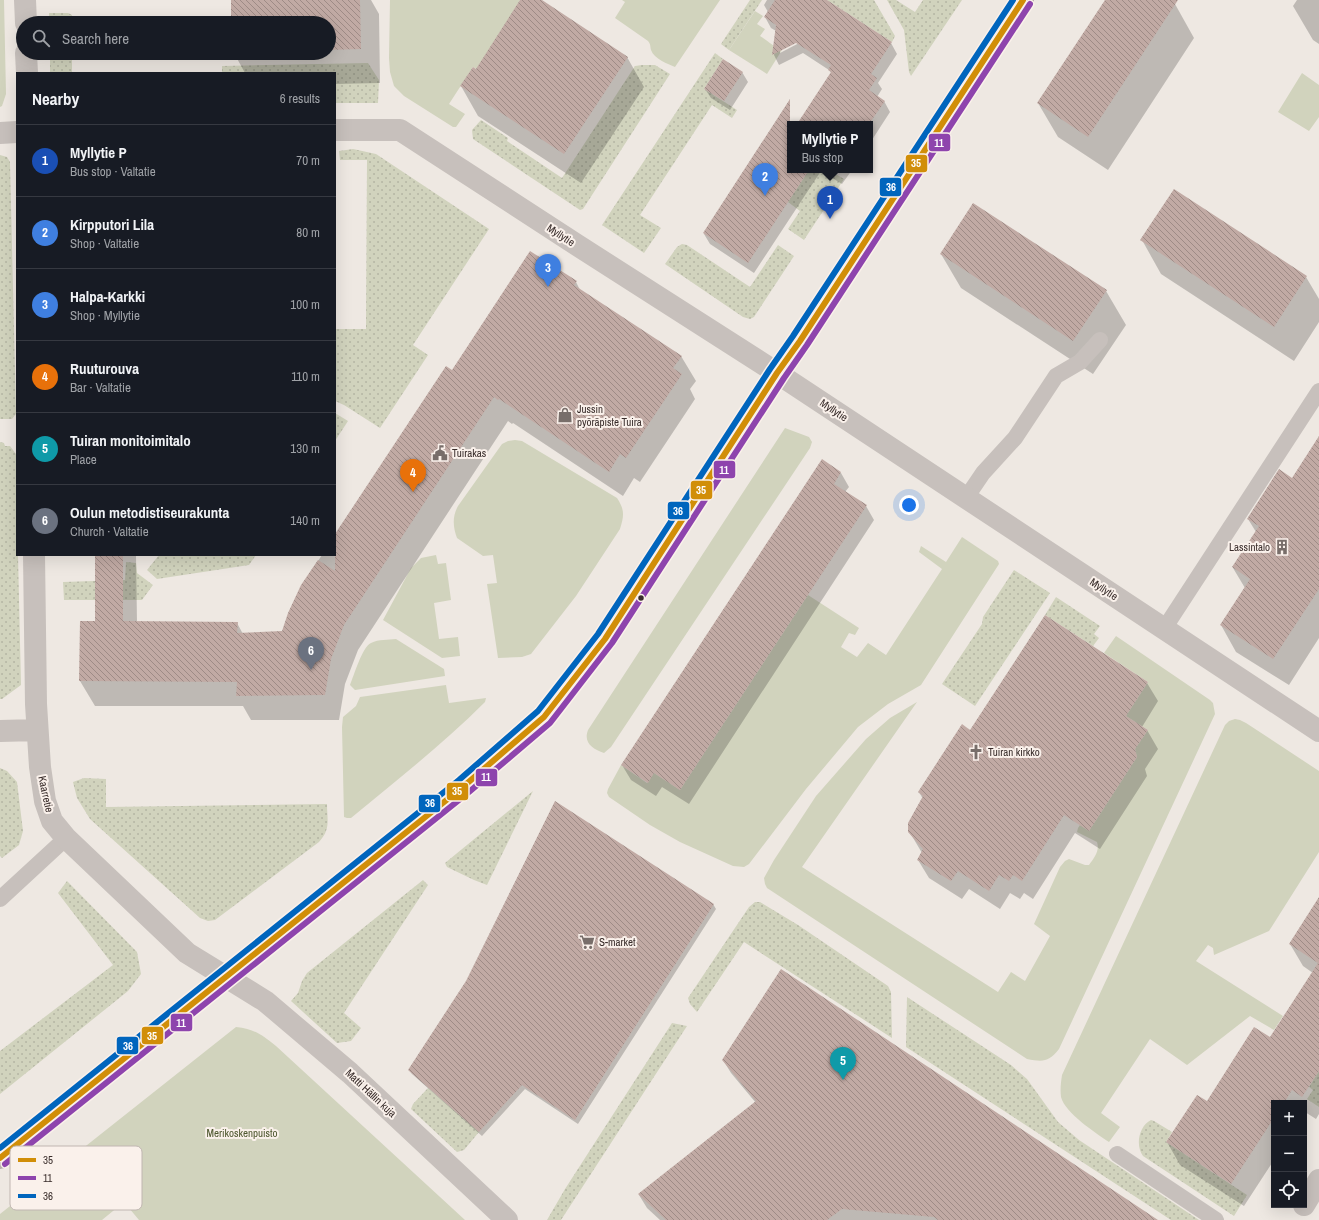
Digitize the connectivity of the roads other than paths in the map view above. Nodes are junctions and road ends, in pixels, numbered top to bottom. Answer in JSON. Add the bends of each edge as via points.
{"nodes":[{"id":1,"x":25,"y":0,"type":"edge"},
{"id":2,"x":1023,"y":0,"type":"edge"},
{"id":3,"x":26,"y":16,"type":"edge"},
{"id":4,"x":26,"y":60,"type":"edge"},
{"id":5,"x":27,"y":72,"type":"edge"},
{"id":6,"x":336,"y":130,"type":"edge"},
{"id":7,"x":16,"y":132,"type":"edge"},
{"id":8,"x":0,"y":133,"type":"edge"},
{"id":9,"x":1100,"y":340,"type":"dead end"},
{"id":10,"x":777,"y":373,"type":"junction"},
{"id":11,"x":1319,"y":391,"type":"edge"},
{"id":12,"x":966,"y":498,"type":"junction"},
{"id":13,"x":34,"y":556,"type":"edge"},
{"id":14,"x":1164,"y":629,"type":"junction"},
{"id":15,"x":37,"y":730,"type":"junction"},
{"id":16,"x":0,"y":731,"type":"edge"},
{"id":17,"x":1319,"y":731,"type":"edge"},
{"id":18,"x":66,"y":838,"type":"junction"},
{"id":19,"x":0,"y":899,"type":"edge"},
{"id":20,"x":226,"y":977,"type":"junction"},
{"id":21,"x":15,"y":1146,"type":"edge"},
{"id":22,"x":10,"y":1150,"type":"edge"},
{"id":23,"x":1117,"y":1154,"type":"dead end"},
{"id":24,"x":0,"y":1158,"type":"edge"},
{"id":25,"x":1319,"y":1180,"type":"edge"},
{"id":26,"x":1307,"y":1200,"type":"edge"},
{"id":27,"x":1302,"y":1208,"type":"edge"},
{"id":28,"x":507,"y":1220,"type":"edge"},
{"id":29,"x":1216,"y":1220,"type":"edge"},
{"id":30,"x":1294,"y":1220,"type":"edge"}],
"edges":[{"from":1,"to":3,"type":"street"},
{"from":2,"to":10,"type":"street"},
{"from":4,"to":5,"type":"street"},
{"from":6,"to":10,"type":"street","name":"Myllytie","via":[[400,130]]},
{"from":7,"to":8,"type":"street"},
{"from":9,"to":12,"type":"lane","via":[[1080,362],[1056,376],[1015,438],[983,473]]},
{"from":10,"to":12,"type":"street","name":"Myllytie"},
{"from":10,"to":20,"type":"street","via":[[605,638],[544,717],[464,786]]},
{"from":11,"to":14,"type":"lane"},
{"from":12,"to":14,"type":"street","name":"Myllytie"},
{"from":13,"to":15,"type":"street","name":"Kaarretie"},
{"from":14,"to":17,"type":"street","name":"Myllytie"},
{"from":15,"to":16,"type":"street"},
{"from":15,"to":18,"type":"street","name":"Kaarretie","via":[[45,801],[52,821]]},
{"from":18,"to":19,"type":"lane"},
{"from":18,"to":20,"type":"street","name":"Kaarretie","via":[[187,953]]},
{"from":20,"to":21,"type":"street"},
{"from":20,"to":28,"type":"street","name":"Matti Hällin kuja","via":[[265,1001],[350,1073]]},
{"from":22,"to":24,"type":"street"},
{"from":23,"to":29,"type":"lane"},
{"from":25,"to":26,"type":"street"},
{"from":27,"to":30,"type":"street"}]}
